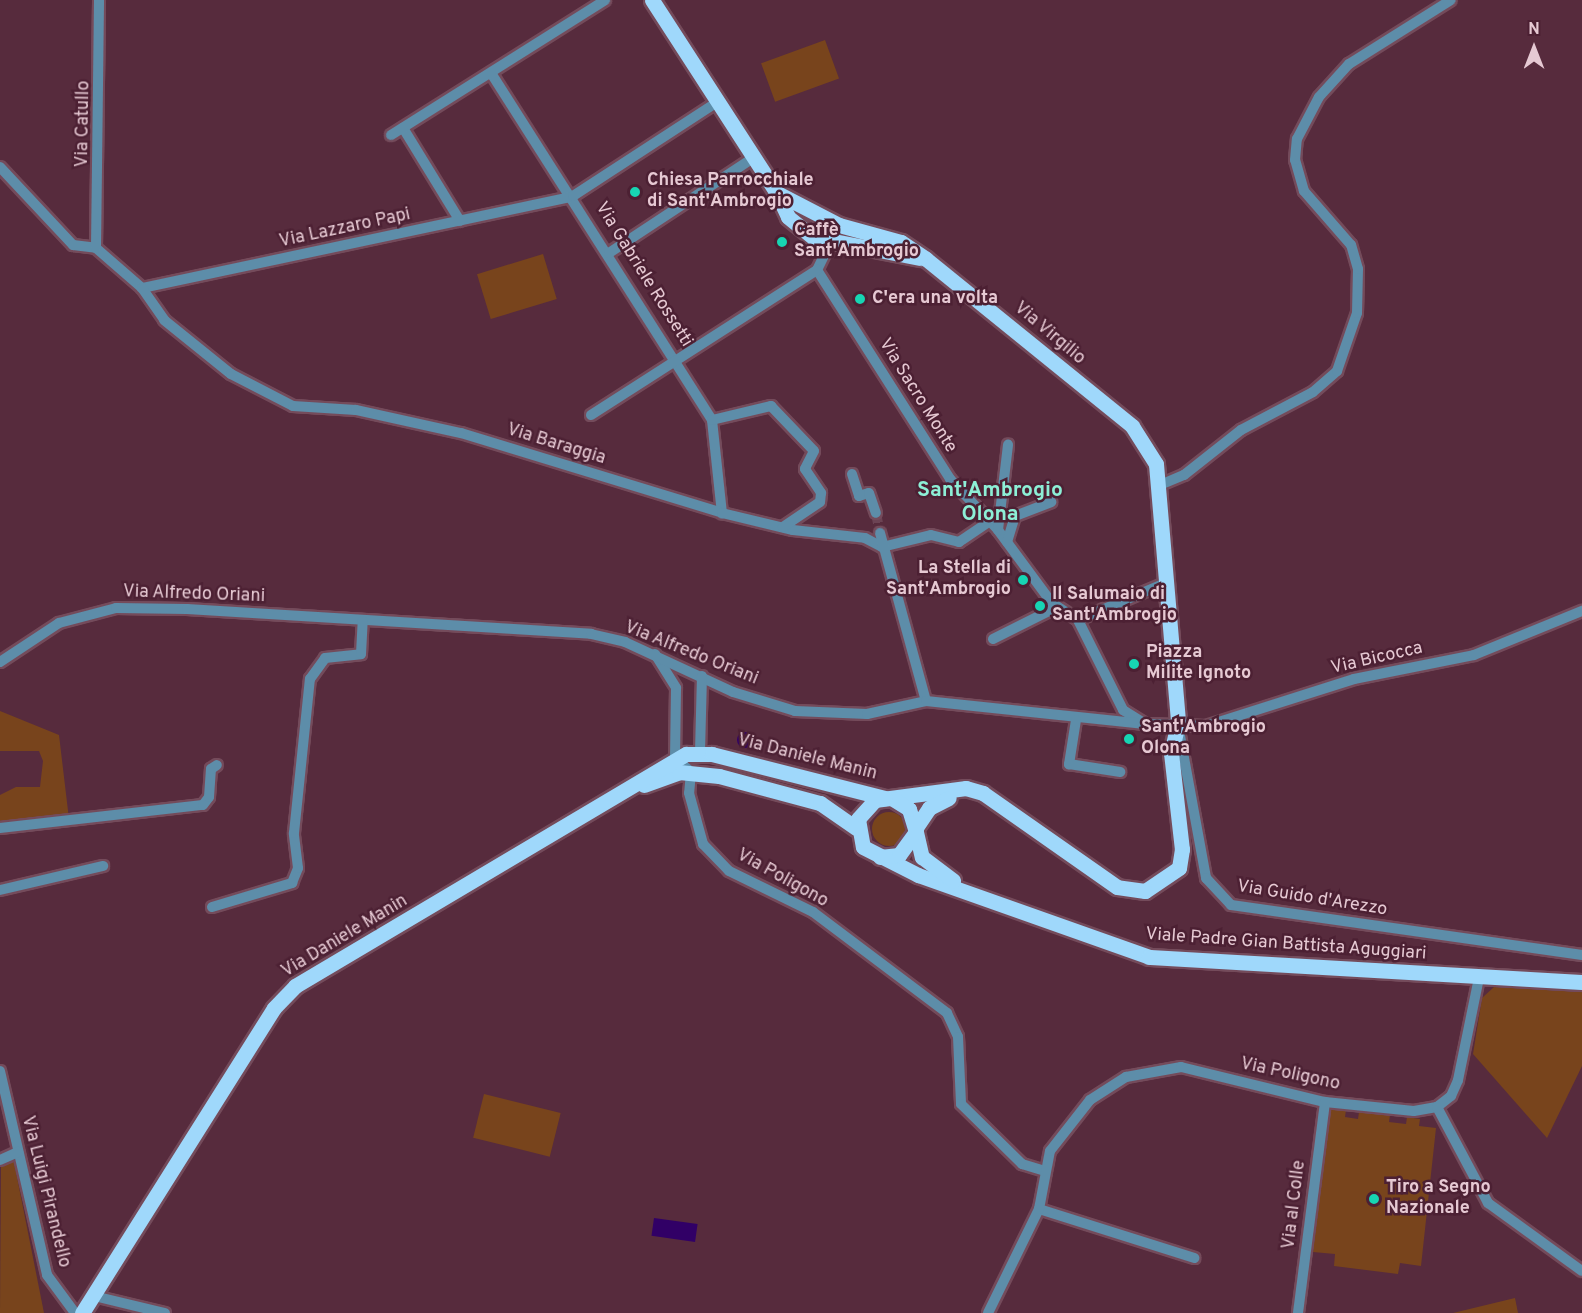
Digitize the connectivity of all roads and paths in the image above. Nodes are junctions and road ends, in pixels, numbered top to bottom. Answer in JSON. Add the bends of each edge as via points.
{"nodes":[{"id":1,"x":99,"y":0,"type":"edge"},
{"id":2,"x":605,"y":0,"type":"edge"},
{"id":3,"x":652,"y":0,"type":"edge"},
{"id":4,"x":1451,"y":0,"type":"edge"},
{"id":5,"x":490,"y":73,"type":"junction"},
{"id":6,"x":717,"y":102,"type":"junction"},
{"id":7,"x":403,"y":128,"type":"junction"},
{"id":8,"x":391,"y":135,"type":"dead end"},
{"id":9,"x":753,"y":158,"type":"junction"},
{"id":10,"x":0,"y":167,"type":"edge"},
{"id":11,"x":777,"y":193,"type":"junction"},
{"id":12,"x":573,"y":196,"type":"junction"},
{"id":13,"x":460,"y":221,"type":"junction"},
{"id":14,"x":839,"y":225,"type":"junction"},
{"id":15,"x":830,"y":244,"type":"junction"},
{"id":16,"x":96,"y":248,"type":"junction"},
{"id":17,"x":609,"y":253,"type":"junction"},
{"id":18,"x":926,"y":259,"type":"junction"},
{"id":19,"x":818,"y":270,"type":"junction"},
{"id":20,"x":142,"y":288,"type":"junction"},
{"id":21,"x":681,"y":358,"type":"junction"},
{"id":22,"x":591,"y":415,"type":"dead end"},
{"id":23,"x":712,"y":420,"type":"junction"},
{"id":24,"x":1008,"y":445,"type":"dead end"},
{"id":25,"x":852,"y":474,"type":"dead end"},
{"id":26,"x":1160,"y":485,"type":"junction"},
{"id":27,"x":1051,"y":502,"type":"dead end"},
{"id":28,"x":722,"y":513,"type":"junction"},
{"id":29,"x":876,"y":513,"type":"tunnel mouth"},
{"id":30,"x":989,"y":522,"type":"junction"},
{"id":31,"x":783,"y":527,"type":"junction"},
{"id":32,"x":998,"y":530,"type":"junction"},
{"id":33,"x":880,"y":533,"type":"tunnel mouth"},
{"id":34,"x":1007,"y":542,"type":"junction"},
{"id":35,"x":882,"y":547,"type":"junction"},
{"id":36,"x":1163,"y":584,"type":"junction"},
{"id":37,"x":1057,"y":607,"type":"junction"},
{"id":38,"x":1582,"y":611,"type":"edge"},
{"id":39,"x":1078,"y":620,"type":"junction"},
{"id":40,"x":363,"y":621,"type":"junction"},
{"id":41,"x":993,"y":639,"type":"dead end"},
{"id":42,"x":654,"y":653,"type":"junction"},
{"id":43,"x":0,"y":662,"type":"edge"},
{"id":44,"x":702,"y":676,"type":"junction"},
{"id":45,"x":927,"y":701,"type":"junction"},
{"id":46,"x":1076,"y":720,"type":"junction"},
{"id":47,"x":1178,"y":723,"type":"junction"},
{"id":48,"x":1145,"y":724,"type":"junction"},
{"id":49,"x":700,"y":752,"type":"junction"},
{"id":50,"x":675,"y":758,"type":"junction"},
{"id":51,"x":218,"y":765,"type":"dead end"},
{"id":52,"x":691,"y":772,"type":"junction"},
{"id":53,"x":1119,"y":772,"type":"dead end"},
{"id":54,"x":624,"y":792,"type":"junction"},
{"id":55,"x":888,"y":798,"type":"junction"},
{"id":56,"x":992,"y":802,"type":"junction"},
{"id":57,"x":0,"y":828,"type":"edge"},
{"id":58,"x":856,"y":828,"type":"junction"},
{"id":59,"x":916,"y":829,"type":"junction"},
{"id":60,"x":880,"y":857,"type":"junction"},
{"id":61,"x":103,"y":866,"type":"dead end"},
{"id":62,"x":963,"y":887,"type":"junction"},
{"id":63,"x":0,"y":890,"type":"edge"},
{"id":64,"x":212,"y":907,"type":"dead end"},
{"id":65,"x":1582,"y":955,"type":"edge"},
{"id":66,"x":1479,"y":978,"type":"junction"},
{"id":67,"x":1582,"y":982,"type":"edge"},
{"id":68,"x":0,"y":1071,"type":"edge"},
{"id":69,"x":1325,"y":1102,"type":"junction"},
{"id":70,"x":1437,"y":1107,"type":"junction"},
{"id":71,"x":18,"y":1152,"type":"junction"},
{"id":72,"x":0,"y":1160,"type":"edge"},
{"id":73,"x":1045,"y":1171,"type":"junction"},
{"id":74,"x":1039,"y":1209,"type":"junction"},
{"id":75,"x":1194,"y":1258,"type":"dead end"},
{"id":76,"x":1582,"y":1271,"type":"edge"},
{"id":77,"x":94,"y":1296,"type":"junction"},
{"id":78,"x":75,"y":1313,"type":"edge"},
{"id":79,"x":82,"y":1313,"type":"edge"},
{"id":80,"x":165,"y":1313,"type":"edge"},
{"id":81,"x":988,"y":1313,"type":"edge"},
{"id":82,"x":1298,"y":1313,"type":"edge"}],
"edges":[{"from":1,"to":16,"type":"street","name":"Via Catullo","via":[[101,161]]},
{"from":2,"to":5,"type":"street"},
{"from":3,"to":6,"type":"main road","name":"Via Virgilio"},
{"from":4,"to":26,"type":"street","via":[[1341,71],[1319,97],[1297,139],[1295,160],[1304,191],[1351,245],[1358,269],[1357,313],[1337,371],[1313,392],[1241,430],[1184,475]]},
{"from":5,"to":7,"type":"street"},
{"from":5,"to":12,"type":"street","name":"Via Gabriele Rossetti"},
{"from":6,"to":9,"type":"main road","name":"Via Virgilio"},
{"from":6,"to":12,"type":"street","name":"Via Lazzaro Papi"},
{"from":7,"to":8,"type":"street"},
{"from":7,"to":13,"type":"street"},
{"from":9,"to":11,"type":"main road","name":"Via Virgilio"},
{"from":9,"to":17,"type":"street"},
{"from":10,"to":16,"type":"street","via":[[73,245]]},
{"from":11,"to":14,"type":"main road","name":"Via Virgilio"},
{"from":11,"to":15,"type":"main road","via":[[788,217]]},
{"from":12,"to":13,"type":"street","name":"Via Lazzaro Papi"},
{"from":12,"to":17,"type":"street","name":"Via Gabriele Rossetti"},
{"from":13,"to":20,"type":"street","name":"Via Lazzaro Papi"},
{"from":14,"to":15,"type":"street"},
{"from":14,"to":18,"type":"main road","name":"Via Virgilio","via":[[901,242]]},
{"from":15,"to":18,"type":"main road"},
{"from":15,"to":19,"type":"street"},
{"from":16,"to":20,"type":"street"},
{"from":17,"to":21,"type":"street","name":"Via Gabriele Rossetti"},
{"from":18,"to":26,"type":"main road","name":"Via Virgilio","via":[[1132,426],[1151,452]]},
{"from":19,"to":21,"type":"street"},
{"from":19,"to":30,"type":"street","name":"Via Sacro Monte","via":[[919,435]]},
{"from":20,"to":28,"type":"street","name":"Via Baraggia","via":[[164,320],[231,374],[293,406],[357,410],[461,433]]},
{"from":21,"to":22,"type":"street"},
{"from":21,"to":23,"type":"street","name":"Via Gabriele Rossetti"},
{"from":23,"to":28,"type":"street","name":"Via Gabriele Rossetti"},
{"from":23,"to":31,"type":"street","via":[[771,406],[814,451],[805,469],[821,493],[820,502]]},
{"from":24,"to":32,"type":"street"},
{"from":25,"to":29,"type":"street","via":[[859,495],[869,493]]},
{"from":26,"to":36,"type":"main road","name":"Via Virgilio"},
{"from":27,"to":34,"type":"street","via":[[1015,516]]},
{"from":28,"to":31,"type":"street","name":"Via Baraggia"},
{"from":30,"to":32,"type":"street","name":"Via Sacro Monte"},
{"from":30,"to":35,"type":"street","via":[[959,542],[931,535]]},
{"from":31,"to":35,"type":"street","name":"Via Baraggia","via":[[865,538]]},
{"from":32,"to":34,"type":"street","name":"Via Sacro Monte"},
{"from":33,"to":35,"type":"street"},
{"from":34,"to":37,"type":"street","name":"Via Sacro Monte"},
{"from":35,"to":45,"type":"street"},
{"from":36,"to":39,"type":"street"},
{"from":36,"to":47,"type":"main road","name":"Via Virgilio"},
{"from":37,"to":39,"type":"street","name":"Via Sacro Monte"},
{"from":37,"to":41,"type":"street"},
{"from":38,"to":47,"type":"street","name":"Via Bicocca","via":[[1474,655],[1354,679],[1206,726]]},
{"from":39,"to":48,"type":"street","via":[[1123,710]]},
{"from":40,"to":42,"type":"street","name":"Via Alfredo Oriani","via":[[591,634]]},
{"from":40,"to":43,"type":"street","name":"Via Alfredo Oriani","via":[[116,608],[59,623]]},
{"from":40,"to":64,"type":"street","via":[[361,654],[325,658],[310,680],[294,833],[298,868],[292,884]]},
{"from":42,"to":44,"type":"street","name":"Via Alfredo Oriani"},
{"from":42,"to":50,"type":"street","via":[[676,688]]},
{"from":44,"to":45,"type":"street","name":"Via Alfredo Oriani","via":[[733,692],[795,711],[867,714]]},
{"from":44,"to":49,"type":"street"},
{"from":45,"to":46,"type":"street","name":"Via Alfredo Oriani"},
{"from":46,"to":48,"type":"street","name":"Via Alfredo Oriani"},
{"from":46,"to":53,"type":"street","via":[[1069,764]]},
{"from":47,"to":48,"type":"street"},
{"from":47,"to":56,"type":"main road","via":[[1171,753],[1182,859],[1173,874],[1156,887],[1133,890],[1107,882]]},
{"from":47,"to":65,"type":"street","name":"Via Guido d'Arezzo","via":[[1206,878],[1231,905]]},
{"from":49,"to":50,"type":"main road","name":"Via Daniele Manin"},
{"from":49,"to":55,"type":"main road","name":"Via Daniele Manin"},
{"from":50,"to":52,"type":"street"},
{"from":50,"to":54,"type":"main road","name":"Via Daniele Manin"},
{"from":51,"to":57,"type":"street","via":[[210,769],[209,797],[202,806]]},
{"from":52,"to":54,"type":"main road","name":"Via Daniele Manin"},
{"from":52,"to":58,"type":"main road","via":[[820,803]]},
{"from":52,"to":73,"type":"street","name":"Via Poligono","via":[[689,793],[703,844],[729,870],[813,912],[946,1013],[958,1037],[961,1104],[1022,1164]]},
{"from":54,"to":77,"type":"main road","name":"Via Daniele Manin","via":[[295,986],[274,1008]]},
{"from":55,"to":56,"type":"main road","via":[[958,788],[983,793]]},
{"from":55,"to":58,"type":"main road","via":[[861,811]]},
{"from":55,"to":59,"type":"main road","name":"Viale Padre Gian Battista Aguggiari","via":[[909,808]]},
{"from":56,"to":59,"type":"main road","via":[[948,798],[929,808]]},
{"from":58,"to":60,"type":"main road","name":"Viale Padre Gian Battista Aguggiari","via":[[862,847]]},
{"from":59,"to":60,"type":"main road","via":[[899,855]]},
{"from":59,"to":62,"type":"main road","name":"Viale Padre Gian Battista Aguggiari","via":[[922,857]]},
{"from":60,"to":62,"type":"main road","name":"Viale Padre Gian Battista Aguggiari"},
{"from":61,"to":63,"type":"street"},
{"from":62,"to":66,"type":"main road","name":"Viale Padre Gian Battista Aguggiari","via":[[1149,957]]},
{"from":66,"to":67,"type":"main road","name":"Viale Padre Gian Battista Aguggiari"},
{"from":66,"to":70,"type":"street","via":[[1458,1080],[1451,1096]]},
{"from":68,"to":71,"type":"street","name":"Via Luigi Pirandello"},
{"from":69,"to":70,"type":"street","name":"Via Poligono","via":[[1414,1111]]},
{"from":69,"to":73,"type":"street","name":"Via Poligono","via":[[1181,1067],[1150,1069],[1090,1100],[1050,1151]]},
{"from":69,"to":82,"type":"street","name":"Via al Colle"},
{"from":70,"to":76,"type":"street","via":[[1488,1203]]},
{"from":71,"to":72,"type":"street"},
{"from":71,"to":78,"type":"street","name":"Via Luigi Pirandello","via":[[47,1275]]},
{"from":73,"to":74,"type":"street","name":"Via Poligono"},
{"from":74,"to":75,"type":"street"},
{"from":74,"to":81,"type":"street","name":"Via Poligono"},
{"from":77,"to":79,"type":"main road","name":"Via Daniele Manin"},
{"from":77,"to":80,"type":"street"}]}
